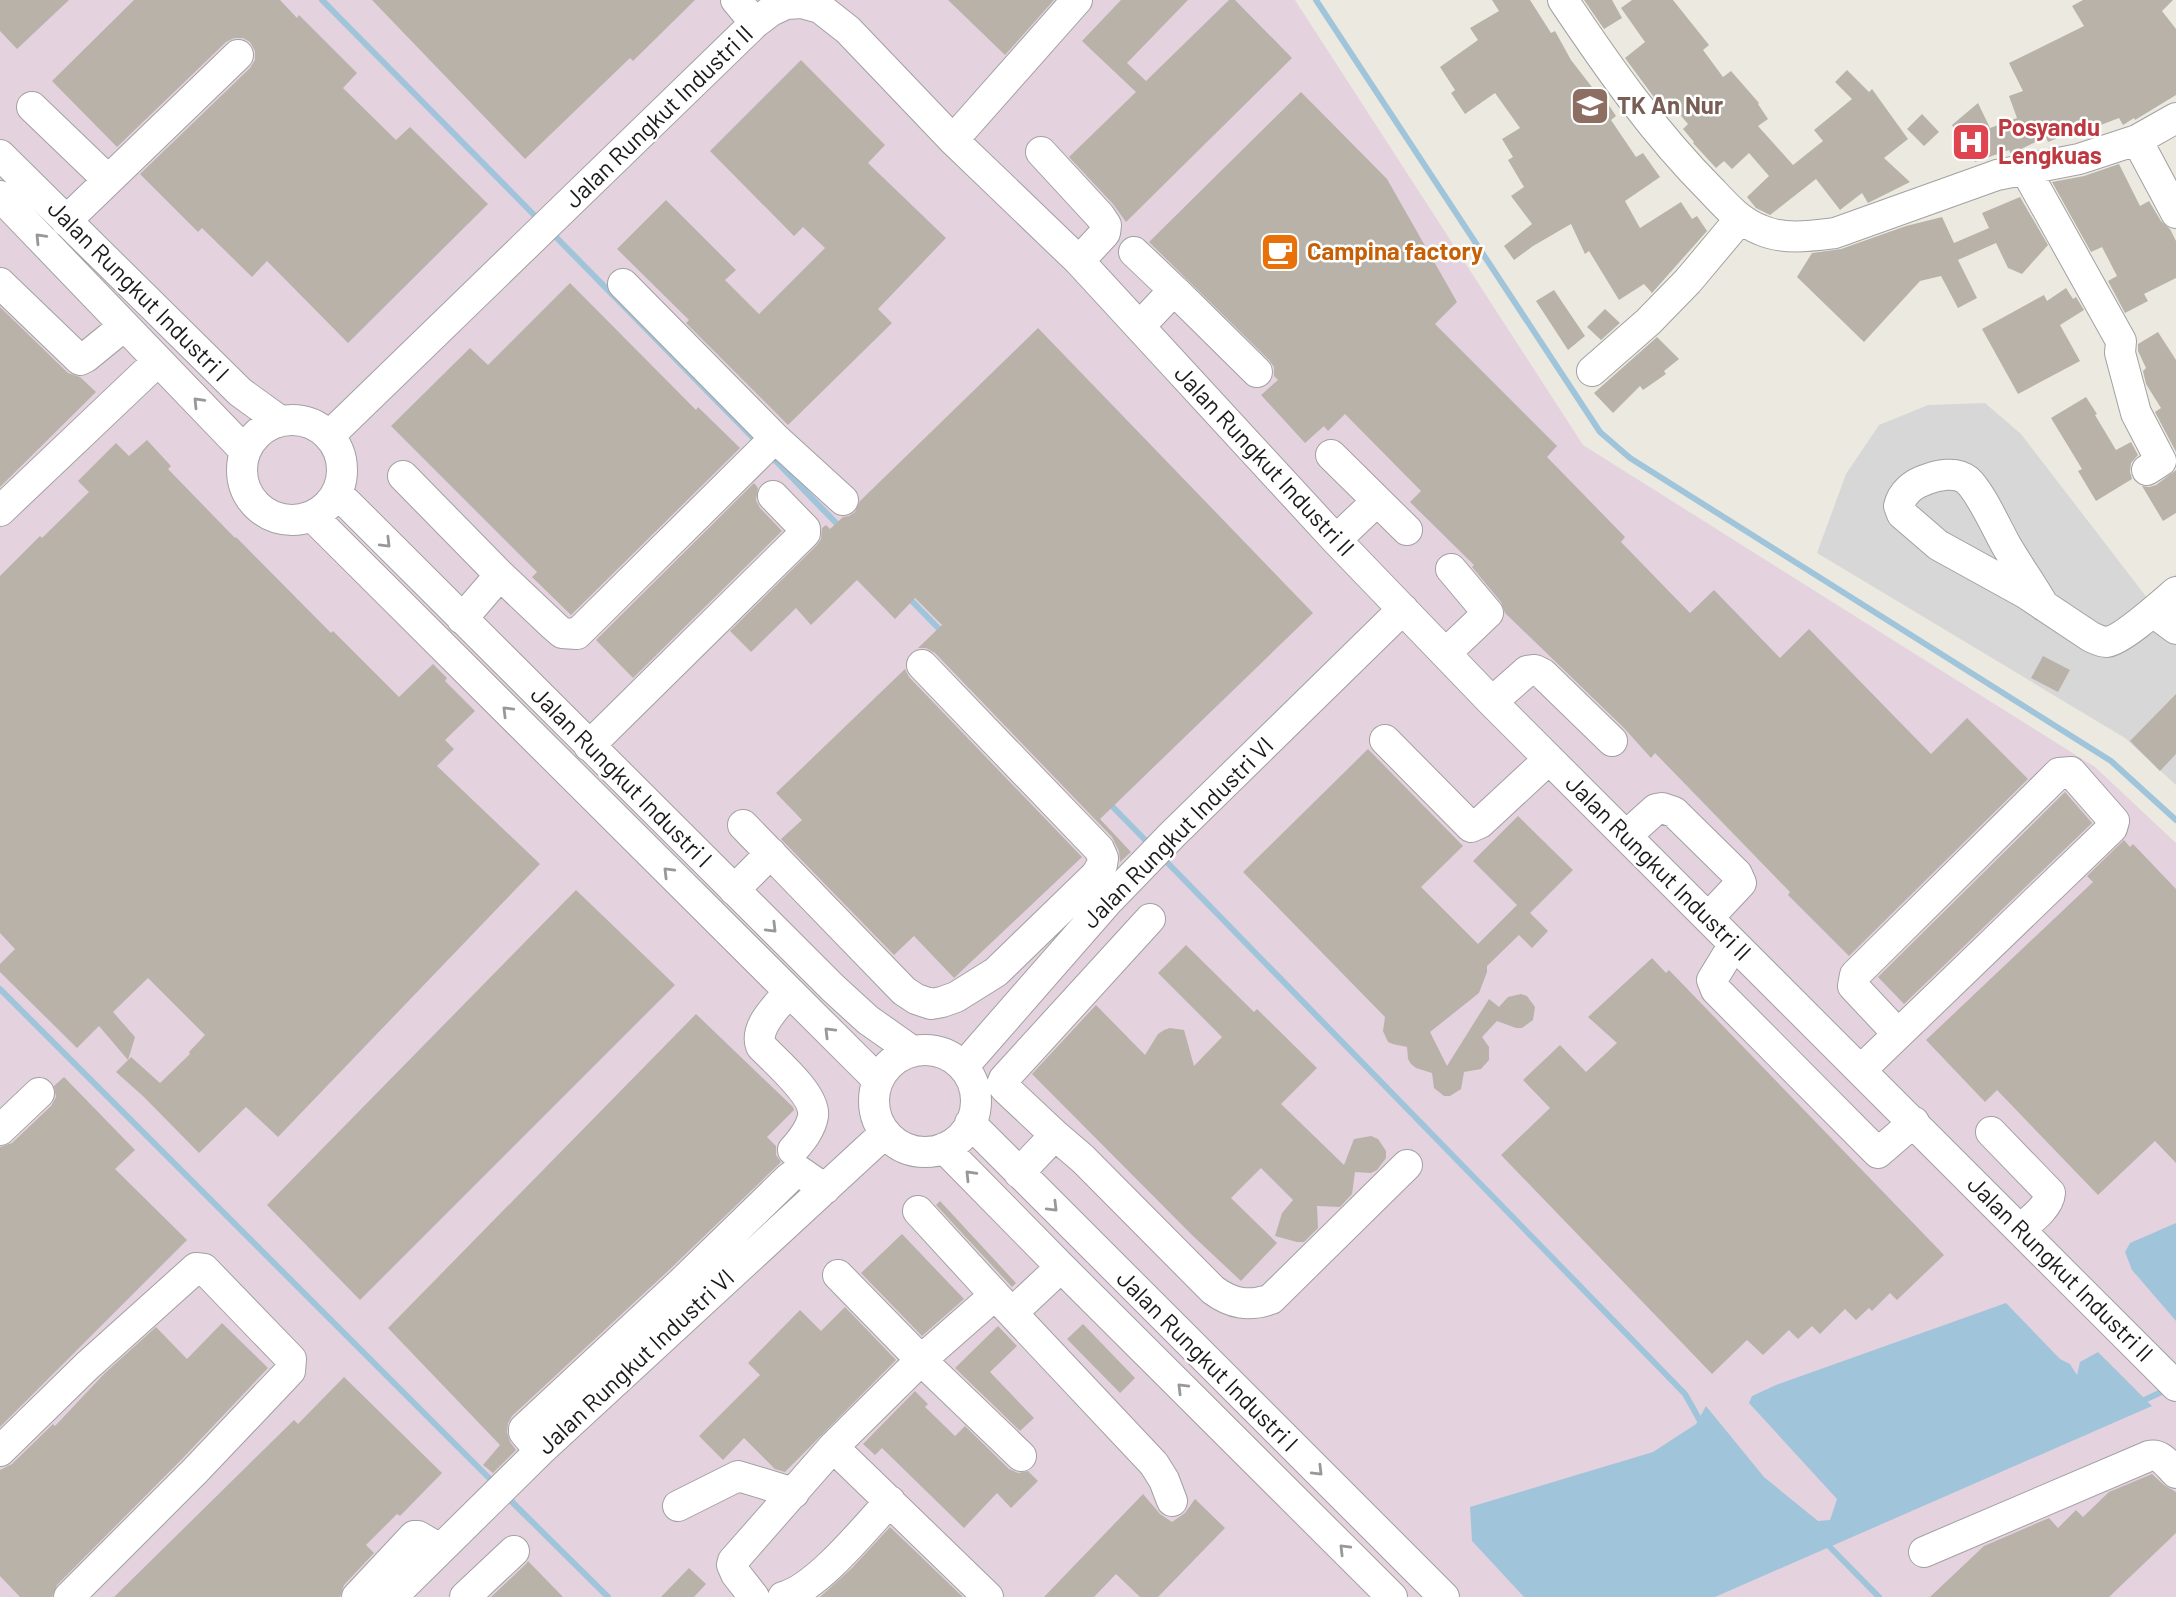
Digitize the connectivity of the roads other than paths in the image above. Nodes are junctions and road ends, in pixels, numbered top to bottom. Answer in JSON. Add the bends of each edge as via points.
{"nodes":[{"id":1,"x":736,"y":0,"type":"edge"},
{"id":2,"x":1077,"y":0,"type":"edge"},
{"id":3,"x":1563,"y":0,"type":"edge"},
{"id":4,"x":755,"y":23,"type":"junction"},
{"id":5,"x":237,"y":55,"type":"dead end"},
{"id":6,"x":32,"y":107,"type":"dead end"},
{"id":7,"x":2176,"y":118,"type":"edge"},
{"id":8,"x":953,"y":140,"type":"junction"},
{"id":9,"x":2137,"y":140,"type":"junction"},
{"id":10,"x":1041,"y":152,"type":"dead end"},
{"id":11,"x":0,"y":155,"type":"edge"},
{"id":12,"x":2025,"y":169,"type":"junction"},
{"id":13,"x":108,"y":180,"type":"junction"},
{"id":14,"x":0,"y":196,"type":"edge"},
{"id":15,"x":2176,"y":213,"type":"edge"},
{"id":16,"x":1740,"y":219,"type":"junction"},
{"id":17,"x":66,"y":221,"type":"junction"},
{"id":18,"x":1134,"y":252,"type":"dead end"},
{"id":19,"x":1079,"y":261,"type":"junction"},
{"id":20,"x":0,"y":283,"type":"edge"},
{"id":21,"x":623,"y":284,"type":"dead end"},
{"id":22,"x":1174,"y":290,"type":"junction"},
{"id":23,"x":124,"y":326,"type":"junction"},
{"id":24,"x":1140,"y":326,"type":"junction"},
{"id":25,"x":158,"y":361,"type":"junction"},
{"id":26,"x":1592,"y":371,"type":"dead end"},
{"id":27,"x":1258,"y":372,"type":"dead end"},
{"id":28,"x":281,"y":421,"type":"junction"},
{"id":29,"x":329,"y":436,"type":"junction"},
{"id":30,"x":766,"y":447,"type":"junction"},
{"id":31,"x":245,"y":451,"type":"junction"},
{"id":32,"x":1331,"y":455,"type":"dead end"},
{"id":33,"x":2147,"y":470,"type":"dead end"},
{"id":34,"x":403,"y":476,"type":"dead end"},
{"id":35,"x":338,"y":494,"type":"junction"},
{"id":36,"x":773,"y":496,"type":"dead end"},
{"id":37,"x":843,"y":500,"type":"dead end"},
{"id":38,"x":1377,"y":501,"type":"junction"},
{"id":39,"x":0,"y":512,"type":"edge"},
{"id":40,"x":313,"y":517,"type":"junction"},
{"id":41,"x":1407,"y":530,"type":"dead end"},
{"id":42,"x":1336,"y":540,"type":"junction"},
{"id":43,"x":1451,"y":569,"type":"dead end"},
{"id":44,"x":500,"y":575,"type":"junction"},
{"id":45,"x":2176,"y":592,"type":"edge"},
{"id":46,"x":2044,"y":606,"type":"junction"},
{"id":47,"x":1403,"y":610,"type":"junction"},
{"id":48,"x":462,"y":619,"type":"junction"},
{"id":49,"x":2164,"y":620,"type":"edge"},
{"id":50,"x":1446,"y":653,"type":"junction"},
{"id":51,"x":922,"y":665,"type":"dead end"},
{"id":52,"x":1492,"y":702,"type":"junction"},
{"id":53,"x":1385,"y":740,"type":"dead end"},
{"id":54,"x":1612,"y":741,"type":"dead end"},
{"id":55,"x":589,"y":746,"type":"junction"},
{"id":56,"x":1549,"y":759,"type":"junction"},
{"id":57,"x":743,"y":825,"type":"dead end"},
{"id":58,"x":1626,"y":836,"type":"junction"},
{"id":59,"x":771,"y":853,"type":"junction"},
{"id":60,"x":734,"y":890,"type":"junction"},
{"id":61,"x":1099,"y":891,"type":"junction"},
{"id":62,"x":1708,"y":918,"type":"junction"},
{"id":63,"x":1150,"y":919,"type":"dead end"},
{"id":64,"x":1734,"y":944,"type":"junction"},
{"id":65,"x":789,"y":992,"type":"junction"},
{"id":66,"x":1898,"y":1034,"type":"junction"},
{"id":67,"x":912,"y":1051,"type":"junction"},
{"id":68,"x":963,"y":1067,"type":"junction"},
{"id":69,"x":1862,"y":1069,"type":"junction"},
{"id":70,"x":878,"y":1080,"type":"junction"},
{"id":71,"x":39,"y":1093,"type":"dead end"},
{"id":72,"x":1914,"y":1122,"type":"junction"},
{"id":73,"x":971,"y":1124,"type":"junction"},
{"id":74,"x":0,"y":1130,"type":"edge"},
{"id":75,"x":1991,"y":1132,"type":"dead end"},
{"id":76,"x":886,"y":1133,"type":"junction"},
{"id":77,"x":1055,"y":1135,"type":"junction"},
{"id":78,"x":944,"y":1148,"type":"junction"},
{"id":79,"x":793,"y":1150,"type":"dead end"},
{"id":80,"x":1407,"y":1165,"type":"dead end"},
{"id":81,"x":1019,"y":1173,"type":"junction"},
{"id":82,"x":918,"y":1210,"type":"dead end"},
{"id":83,"x":2020,"y":1229,"type":"junction"},
{"id":84,"x":1061,"y":1267,"type":"junction"},
{"id":85,"x":838,"y":1275,"type":"dead end"},
{"id":86,"x":1004,"y":1305,"type":"junction"},
{"id":87,"x":920,"y":1360,"type":"junction"},
{"id":88,"x":2171,"y":1381,"type":"edge"},
{"id":89,"x":834,"y":1447,"type":"junction"},
{"id":90,"x":0,"y":1451,"type":"edge"},
{"id":91,"x":1021,"y":1455,"type":"dead end"},
{"id":92,"x":2176,"y":1473,"type":"edge"},
{"id":93,"x":794,"y":1493,"type":"junction"},
{"id":94,"x":1172,"y":1501,"type":"dead end"},
{"id":95,"x":890,"y":1502,"type":"junction"},
{"id":96,"x":678,"y":1506,"type":"dead end"},
{"id":97,"x":440,"y":1549,"type":"junction"},
{"id":98,"x":514,"y":1551,"type":"dead end"},
{"id":99,"x":1924,"y":1552,"type":"dead end"},
{"id":100,"x":69,"y":1597,"type":"edge"},
{"id":101,"x":357,"y":1597,"type":"edge"},
{"id":102,"x":393,"y":1597,"type":"edge"},
{"id":103,"x":465,"y":1597,"type":"edge"},
{"id":104,"x":754,"y":1597,"type":"edge"},
{"id":105,"x":783,"y":1597,"type":"edge"},
{"id":106,"x":988,"y":1597,"type":"edge"},
{"id":107,"x":1392,"y":1597,"type":"edge"},
{"id":108,"x":1444,"y":1597,"type":"edge"}],
"edges":[{"from":1,"to":4,"type":"street"},
{"from":2,"to":8,"type":"street"},
{"from":3,"to":16,"type":"street","via":[[1633,100],[1695,175]]},
{"from":4,"to":8,"type":"street","name":"Jalan Rungkut Industri II","via":[[786,4],[820,8],[848,30]]},
{"from":4,"to":29,"type":"street","name":"Jalan Rungkut Industri II"},
{"from":5,"to":13,"type":"street"},
{"from":6,"to":13,"type":"street"},
{"from":7,"to":9,"type":"street"},
{"from":8,"to":19,"type":"street","name":"Jalan Rungkut Industri II"},
{"from":9,"to":12,"type":"street","via":[[2079,159]]},
{"from":9,"to":15,"type":"street"},
{"from":10,"to":19,"type":"street","via":[[1106,225],[1105,233]]},
{"from":11,"to":17,"type":"street","name":"Jalan Rungkut Industri I"},
{"from":12,"to":16,"type":"street","via":[[1835,233],[1809,237],[1770,233]]},
{"from":12,"to":33,"type":"street","via":[[2121,341],[2136,413],[2161,461]]},
{"from":13,"to":17,"type":"street"},
{"from":23,"to":14,"type":"street","name":"Jalan Rungkut Industri I","one_way":true},
{"from":16,"to":26,"type":"street","via":[[1688,281]]},
{"from":17,"to":28,"type":"street","name":"Jalan Rungkut Industri I","via":[[240,391]]},
{"from":18,"to":22,"type":"street"},
{"from":19,"to":24,"type":"street","name":"Jalan Rungkut Industri II"},
{"from":20,"to":23,"type":"street","via":[[80,360]]},
{"from":21,"to":30,"type":"street"},
{"from":22,"to":24,"type":"street"},
{"from":22,"to":27,"type":"street"},
{"from":23,"to":25,"type":"street","name":"Jalan Rungkut Industri I"},
{"from":24,"to":42,"type":"street","name":"Jalan Rungkut Industri II"},
{"from":31,"to":25,"type":"street","name":"Jalan Rungkut Industri I","one_way":true},
{"from":25,"to":39,"type":"street"},
{"from":28,"to":29,"type":"street","via":[[315,425]]},
{"from":28,"to":31,"type":"street","via":[[265,427]]},
{"from":29,"to":35,"type":"street","via":[[343,464]]},
{"from":30,"to":37,"type":"street"},
{"from":30,"to":44,"type":"street","via":[[577,634],[562,633]]},
{"from":31,"to":40,"type":"street","via":[[246,491],[257,507],[284,520]]},
{"from":32,"to":38,"type":"street"},
{"from":34,"to":44,"type":"street"},
{"from":35,"to":40,"type":"street"},
{"from":35,"to":48,"type":"street","name":"Jalan Rungkut Industri I","one_way":true},
{"from":36,"to":55,"type":"street","via":[[805,533]]},
{"from":38,"to":41,"type":"street"},
{"from":38,"to":42,"type":"street"},
{"from":65,"to":40,"type":"street","name":"Jalan Rungkut Industri I","one_way":true},
{"from":42,"to":47,"type":"street","name":"Jalan Rungkut Industri II"},
{"from":43,"to":50,"type":"street","via":[[1496,622]]},
{"from":44,"to":48,"type":"street"},
{"from":45,"to":49,"type":"street"},
{"from":46,"to":46,"type":"street","via":[[1938,545],[1911,524],[1899,506],[1904,495],[1912,486],[1940,475],[1966,479]]},
{"from":46,"to":49,"type":"street","via":[[2105,642]]},
{"from":47,"to":50,"type":"street","name":"Jalan Rungkut Industri II"},
{"from":47,"to":61,"type":"street","name":"Jalan Rungkut Industri VI","via":[[1147,861]]},
{"from":48,"to":55,"type":"street","name":"Jalan Rungkut Industri I"},
{"from":50,"to":52,"type":"street","name":"Jalan Rungkut Industri II"},
{"from":51,"to":61,"type":"street","via":[[1099,849],[1103,858]]},
{"from":52,"to":54,"type":"street","via":[[1527,671],[1535,670]]},
{"from":52,"to":56,"type":"street","name":"Jalan Rungkut Industri II"},
{"from":53,"to":56,"type":"street","via":[[1471,827]]},
{"from":55,"to":60,"type":"street","name":"Jalan Rungkut Industri I"},
{"from":56,"to":58,"type":"street","name":"Jalan Rungkut Industri II"},
{"from":57,"to":59,"type":"street"},
{"from":58,"to":62,"type":"street","name":"Jalan Rungkut Industri II"},
{"from":58,"to":62,"type":"street","via":[[1656,809],[1668,809],[1737,874],[1741,883]]},
{"from":59,"to":60,"type":"street"},
{"from":59,"to":61,"type":"street","via":[[904,991],[931,1004],[956,998],[996,972]]},
{"from":60,"to":67,"type":"street","name":"Jalan Rungkut Industri I","one_way":true,"via":[[868,1020]]},
{"from":61,"to":68,"type":"street","name":"Jalan Rungkut Industri VI"},
{"from":62,"to":64,"type":"street","name":"Jalan Rungkut Industri II"},
{"from":63,"to":77,"type":"street","via":[[1004,1079],[1005,1088]]},
{"from":64,"to":69,"type":"street","name":"Jalan Rungkut Industri II"},
{"from":64,"to":72,"type":"street","via":[[1712,980],[1716,990],[1878,1153]]},
{"from":70,"to":65,"type":"street","name":"Jalan Rungkut Industri I","one_way":true},
{"from":65,"to":79,"type":"street","via":[[758,1037],[809,1099],[813,1114]]},
{"from":66,"to":66,"type":"street","via":[[2112,828],[2114,821],[2071,772],[2059,773],[1855,975],[1853,986]]},
{"from":66,"to":69,"type":"street"},
{"from":67,"to":68,"type":"street","via":[[931,1050]]},
{"from":67,"to":70,"type":"street","via":[[886,1067]]},
{"from":68,"to":73,"type":"street","via":[[975,1094]]},
{"from":69,"to":72,"type":"street","name":"Jalan Rungkut Industri II"},
{"from":70,"to":76,"type":"street","via":[[876,1117]]},
{"from":71,"to":74,"type":"street"},
{"from":72,"to":83,"type":"street","name":"Jalan Rungkut Industri II"},
{"from":73,"to":78,"type":"street"},
{"from":73,"to":81,"type":"street","name":"Jalan Rungkut Industri I"},
{"from":75,"to":83,"type":"street","via":[[2050,1193]]},
{"from":76,"to":78,"type":"street","via":[[913,1150]]},
{"from":76,"to":97,"type":"street","name":"Jalan Rungkut Industri VI","via":[[825,1189],[689,1294],[625,1353],[540,1451]]},
{"from":77,"to":80,"type":"street","via":[[1213,1290],[1238,1304],[1271,1299]]},
{"from":77,"to":81,"type":"street"},
{"from":84,"to":78,"type":"street","name":"Jalan Rungkut Industri I","one_way":true},
{"from":81,"to":108,"type":"street","name":"Jalan Rungkut Industri I","one_way":true},
{"from":82,"to":86,"type":"street"},
{"from":83,"to":88,"type":"street","name":"Jalan Rungkut Industri II"},
{"from":84,"to":86,"type":"street"},
{"from":107,"to":84,"type":"street","name":"Jalan Rungkut Industri I","one_way":true},
{"from":85,"to":87,"type":"street"},
{"from":86,"to":87,"type":"street"},
{"from":86,"to":94,"type":"street","via":[[1154,1464]]},
{"from":87,"to":89,"type":"street"},
{"from":87,"to":91,"type":"street"},
{"from":89,"to":93,"type":"street"},
{"from":89,"to":95,"type":"street"},
{"from":90,"to":100,"type":"street","via":[[196,1268],[204,1269],[291,1359],[290,1371]]},
{"from":92,"to":99,"type":"street","via":[[2151,1455]]},
{"from":93,"to":96,"type":"street","via":[[738,1476]]},
{"from":93,"to":104,"type":"street","via":[[733,1561],[733,1568]]},
{"from":95,"to":105,"type":"street","via":[[827,1567],[795,1594]]},
{"from":95,"to":106,"type":"street"},
{"from":97,"to":101,"type":"street","via":[[414,1536]]},
{"from":97,"to":102,"type":"street","name":"Jalan Rungkut Industri VI"},
{"from":98,"to":103,"type":"street"}]}
